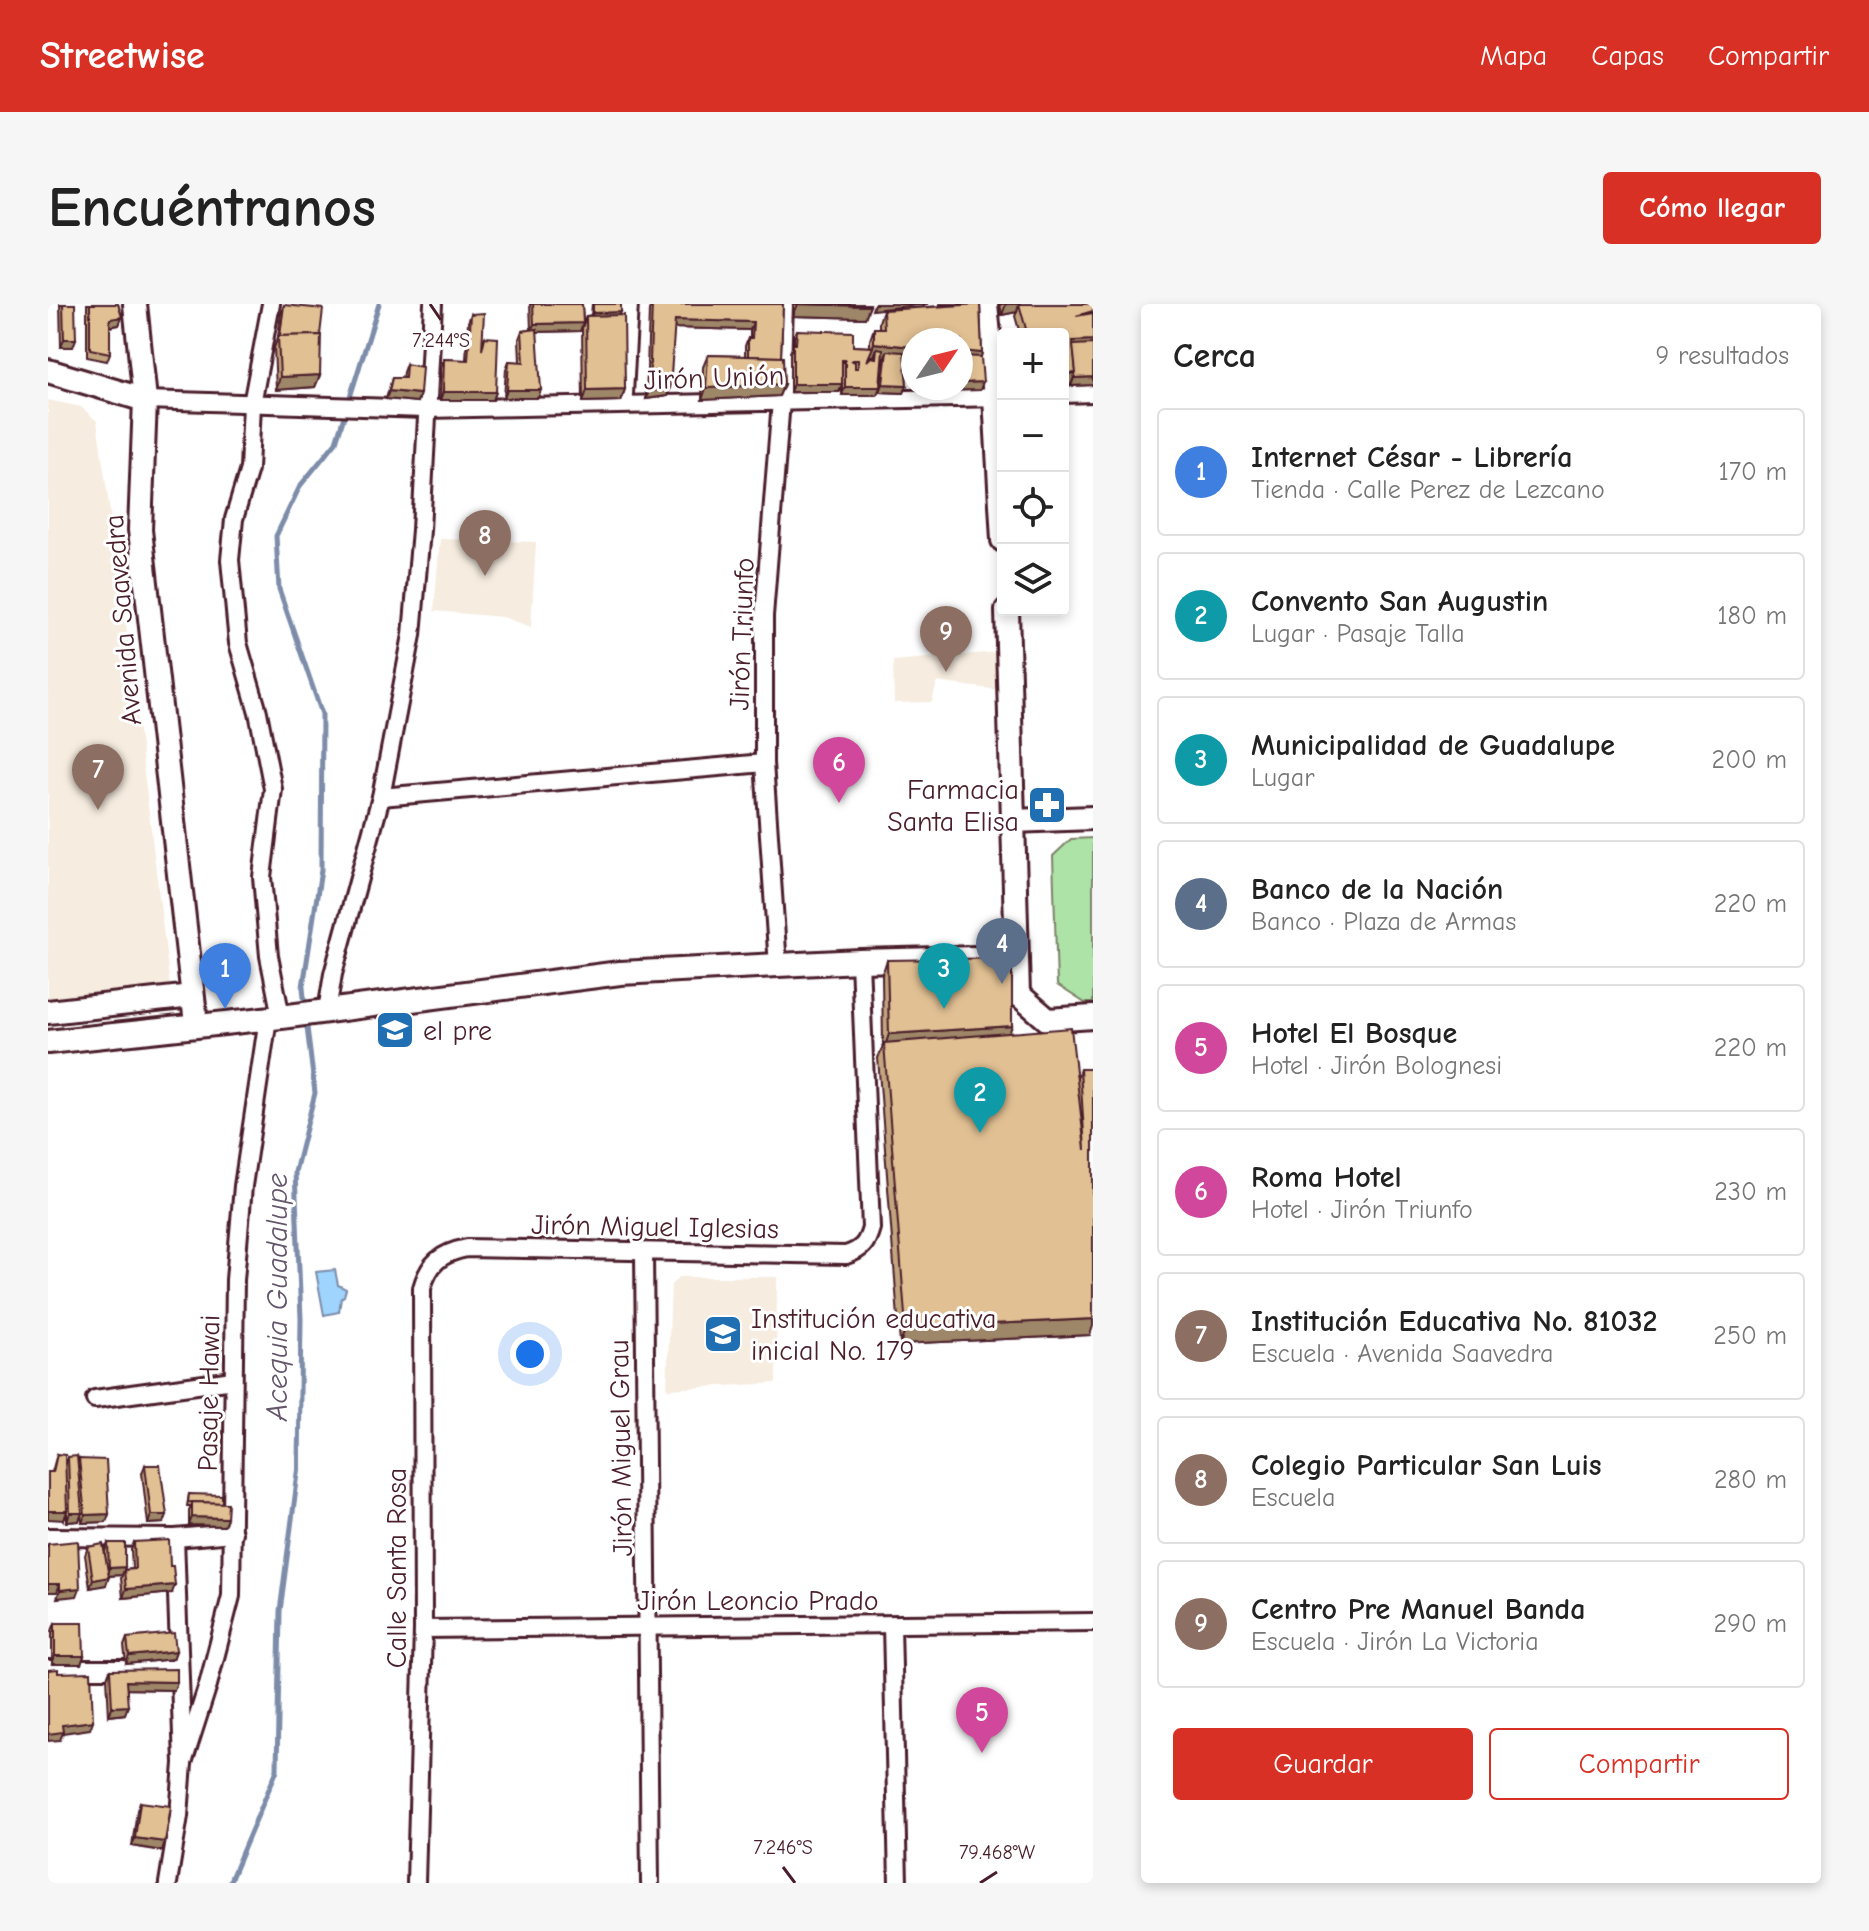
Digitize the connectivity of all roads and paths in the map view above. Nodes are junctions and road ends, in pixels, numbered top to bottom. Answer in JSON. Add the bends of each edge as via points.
{"nodes":[{"id":1,"x":135,"y":304,"type":"edge"},
{"id":2,"x":271,"y":304,"type":"edge"},
{"id":3,"x":433,"y":304,"type":"edge"},
{"id":4,"x":629,"y":304,"type":"edge"},
{"id":5,"x":784,"y":304,"type":"edge"},
{"id":6,"x":986,"y":304,"type":"edge"},
{"id":7,"x":48,"y":371,"type":"edge"},
{"id":8,"x":997,"y":383,"type":"edge"},
{"id":9,"x":1093,"y":393,"type":"edge"},
{"id":10,"x":1069,"y":394,"type":"edge"},
{"id":11,"x":997,"y":397,"type":"edge"},
{"id":12,"x":145,"y":400,"type":"junction"},
{"id":13,"x":999,"y":400,"type":"edge"},
{"id":14,"x":781,"y":401,"type":"junction"},
{"id":15,"x":252,"y":404,"type":"junction"},
{"id":16,"x":624,"y":406,"type":"junction"},
{"id":17,"x":426,"y":409,"type":"junction"},
{"id":18,"x":1001,"y":472,"type":"edge"},
{"id":19,"x":1007,"y":616,"type":"edge"},
{"id":20,"x":764,"y":763,"type":"junction"},
{"id":21,"x":381,"y":797,"type":"junction"},
{"id":22,"x":1093,"y":818,"type":"edge"},
{"id":23,"x":1012,"y":821,"type":"junction"},
{"id":24,"x":1016,"y":957,"type":"junction"},
{"id":25,"x":860,"y":961,"type":"junction"},
{"id":26,"x":778,"y":966,"type":"junction"},
{"id":27,"x":192,"y":996,"type":"junction"},
{"id":28,"x":48,"y":1012,"type":"edge"},
{"id":29,"x":299,"y":1014,"type":"junction"},
{"id":30,"x":1093,"y":1017,"type":"edge"},
{"id":31,"x":196,"y":1024,"type":"junction"},
{"id":32,"x":48,"y":1042,"type":"edge"},
{"id":33,"x":644,"y":1253,"type":"junction"},
{"id":34,"x":439,"y":1258,"type":"joint"},
{"id":35,"x":233,"y":1380,"type":"junction"},
{"id":36,"x":95,"y":1399,"type":"dead end"},
{"id":37,"x":233,"y":1533,"type":"junction"},
{"id":38,"x":48,"y":1537,"type":"edge"},
{"id":39,"x":175,"y":1538,"type":"junction"},
{"id":40,"x":1093,"y":1622,"type":"edge"},
{"id":41,"x":892,"y":1625,"type":"junction"},
{"id":42,"x":647,"y":1627,"type":"junction"},
{"id":43,"x":423,"y":1629,"type":"junction"},
{"id":44,"x":48,"y":1669,"type":"edge"},
{"id":45,"x":179,"y":1669,"type":"junction"},
{"id":46,"x":183,"y":1763,"type":"junction"},
{"id":47,"x":168,"y":1883,"type":"edge"},
{"id":48,"x":416,"y":1883,"type":"edge"},
{"id":49,"x":650,"y":1883,"type":"edge"},
{"id":50,"x":898,"y":1883,"type":"edge"}],
"edges":[{"from":1,"to":12,"type":"street","name":"Avenida Saavedra"},
{"from":2,"to":15,"type":"street"},
{"from":3,"to":17,"type":"street","name":"Pasaje Hawai"},
{"from":4,"to":16,"type":"street"},
{"from":5,"to":14,"type":"street","name":"Jirón Triunfo"},
{"from":6,"to":8,"type":"street"},
{"from":7,"to":12,"type":"street"},
{"from":9,"to":10,"type":"street"},
{"from":11,"to":14,"type":"street","name":"Jirón Unión"},
{"from":12,"to":15,"type":"street","name":"Jirón Unión"},
{"from":12,"to":27,"type":"street","name":"Avenida Saavedra","via":[[140,530]]},
{"from":13,"to":18,"type":"street"},
{"from":14,"to":16,"type":"street","name":"Jirón Unión"},
{"from":14,"to":20,"type":"street","name":"Jirón Triunfo","via":[[764,616]]},
{"from":15,"to":17,"type":"street","name":"Jirón Unión"},
{"from":15,"to":29,"type":"street","via":[[249,469],[234,519],[230,560],[238,643],[273,789],[262,877],[269,956]]},
{"from":16,"to":17,"type":"street","name":"Jirón Unión"},
{"from":17,"to":21,"type":"street","name":"Pasaje Hawai","via":[[412,635]]},
{"from":19,"to":23,"type":"street"},
{"from":20,"to":21,"type":"street"},
{"from":20,"to":26,"type":"street","name":"Jirón Triunfo"},
{"from":21,"to":29,"type":"street","name":"Pasaje Hawai","via":[[333,974]]},
{"from":22,"to":23,"type":"street"},
{"from":23,"to":24,"type":"street"},
{"from":24,"to":25,"type":"street"},
{"from":24,"to":30,"type":"street","via":[[1018,994],[1048,1020]]},
{"from":25,"to":26,"type":"street"},
{"from":25,"to":33,"type":"street","name":"Jirón Miguel Iglesias","via":[[871,1228],[867,1242],[846,1255]]},
{"from":26,"to":29,"type":"street","via":[[620,973]]},
{"from":27,"to":28,"type":"street"},
{"from":27,"to":31,"type":"street","name":"Avenida Saavedra"},
{"from":29,"to":31,"type":"street"},
{"from":29,"to":35,"type":"street","name":"Pasaje Hawai","via":[[243,1186]]},
{"from":31,"to":32,"type":"street"},
{"from":33,"to":34,"type":"street","name":"Jirón Miguel Iglesias","via":[[467,1248]]},
{"from":33,"to":42,"type":"street","name":"Jirón Miguel Grau"},
{"from":34,"to":43,"type":"street","name":"Calle Santa Rosa","via":[[427,1270],[422,1288]]},
{"from":35,"to":36,"type":"street"},
{"from":35,"to":37,"type":"street","name":"Pasaje Hawai"},
{"from":37,"to":39,"type":"street"},
{"from":37,"to":46,"type":"street","name":"Pasaje Hawai","via":[[231,1596]]},
{"from":38,"to":39,"type":"street"},
{"from":39,"to":45,"type":"street"},
{"from":40,"to":41,"type":"street","name":"Jirón Leoncio Prado"},
{"from":41,"to":42,"type":"street","name":"Jirón Leoncio Prado"},
{"from":41,"to":50,"type":"street"},
{"from":42,"to":43,"type":"street","name":"Jirón Leoncio Prado"},
{"from":42,"to":49,"type":"street","name":"Jirón Miguel Grau"},
{"from":43,"to":48,"type":"street","name":"Calle Santa Rosa"},
{"from":44,"to":45,"type":"street"},
{"from":45,"to":46,"type":"street"},
{"from":46,"to":47,"type":"street"}]}
